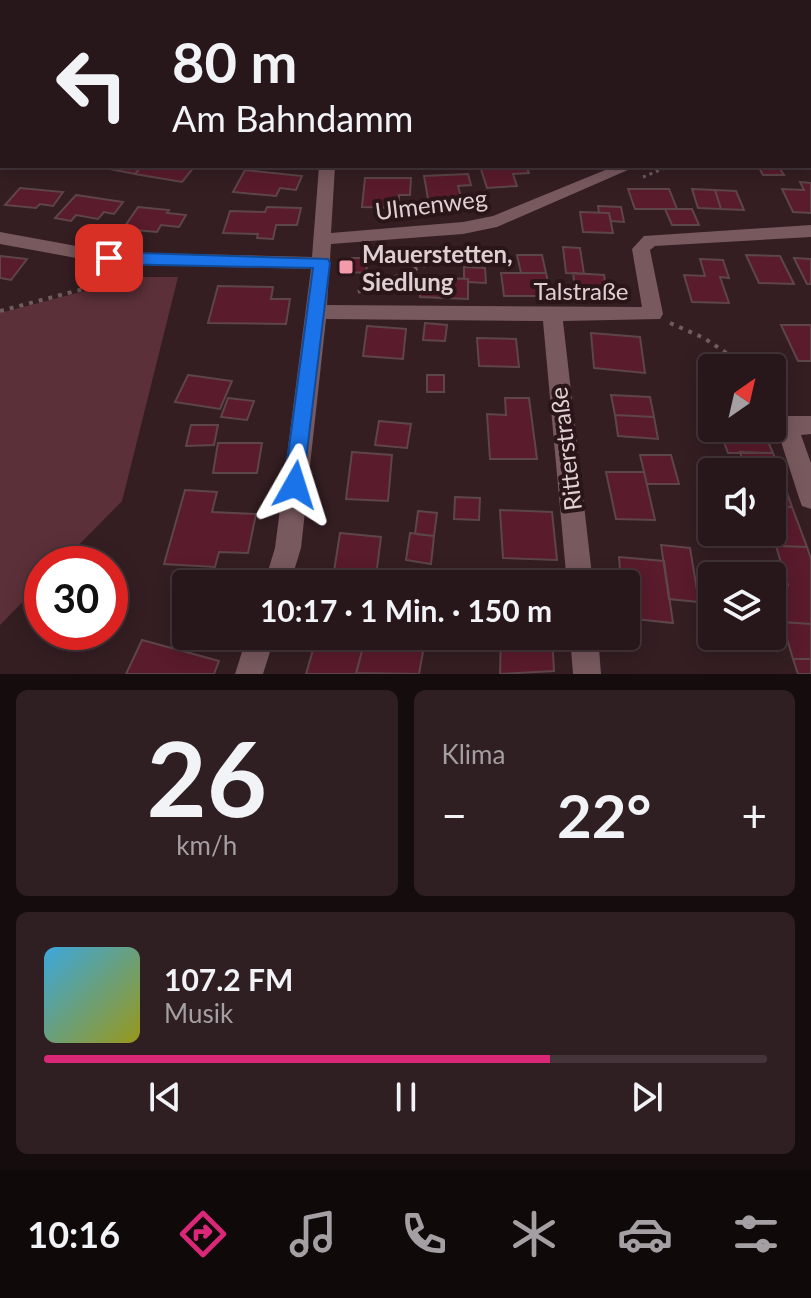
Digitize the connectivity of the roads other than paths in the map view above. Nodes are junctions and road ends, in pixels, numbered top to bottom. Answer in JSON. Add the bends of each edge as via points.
{"nodes":[{"id":1,"x":327,"y":168,"type":"edge"},
{"id":2,"x":624,"y":168,"type":"edge"},
{"id":3,"x":811,"y":231,"type":"edge"},
{"id":4,"x":0,"y":238,"type":"edge"},
{"id":5,"x":324,"y":239,"type":"junction"},
{"id":6,"x":322,"y":263,"type":"junction"},
{"id":7,"x":316,"y":312,"type":"junction"},
{"id":8,"x":552,"y":313,"type":"junction"},
{"id":9,"x":811,"y":425,"type":"edge"},
{"id":10,"x":811,"y":498,"type":"edge"},
{"id":11,"x":281,"y":570,"type":"edge"},
{"id":12,"x":579,"y":570,"type":"edge"},
{"id":13,"x":257,"y":650,"type":"edge"},
{"id":14,"x":585,"y":650,"type":"edge"},
{"id":15,"x":249,"y":674,"type":"edge"},
{"id":16,"x":587,"y":674,"type":"edge"}],
"edges":[{"from":1,"to":5,"type":"street"},
{"from":2,"to":5,"type":"street","name":"Ulmenweg","via":[[497,221]]},
{"from":3,"to":8,"type":"street","name":"Talstraße","via":[[650,240],[641,249],[653,314]]},
{"from":4,"to":6,"type":"street","via":[[109,258]]},
{"from":5,"to":6,"type":"street"},
{"from":6,"to":7,"type":"street"},
{"from":7,"to":8,"type":"street","name":"Talstraße"},
{"from":7,"to":11,"type":"street"},
{"from":8,"to":12,"type":"street","name":"Ritterstraße"},
{"from":9,"to":10,"type":"street","via":[[787,426]]},
{"from":13,"to":15,"type":"street"},
{"from":14,"to":16,"type":"street"}]}
